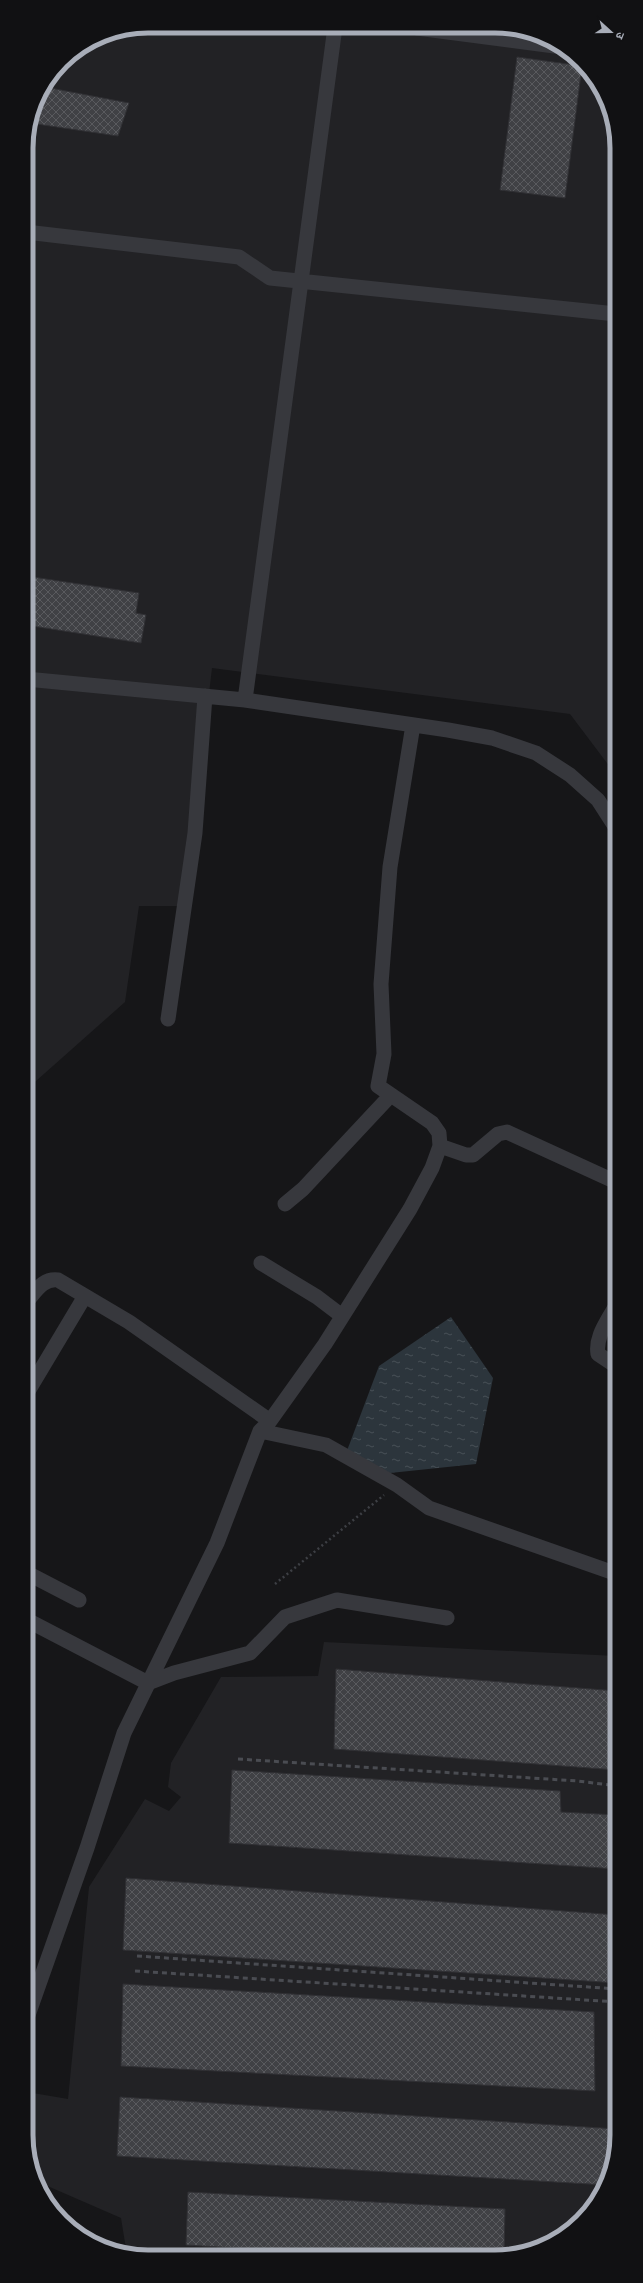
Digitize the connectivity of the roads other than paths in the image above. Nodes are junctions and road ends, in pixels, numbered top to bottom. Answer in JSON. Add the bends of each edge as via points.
{"nodes":[{"id":1,"x":334,"y":33,"type":"edge"},
{"id":2,"x":455,"y":33,"type":"edge"},
{"id":3,"x":545,"y":45,"type":"edge"},
{"id":4,"x":33,"y":233,"type":"edge"},
{"id":5,"x":301,"y":280,"type":"junction"},
{"id":6,"x":610,"y":313,"type":"edge"},
{"id":7,"x":33,"y":680,"type":"edge"},
{"id":8,"x":205,"y":696,"type":"junction"},
{"id":9,"x":245,"y":700,"type":"junction"},
{"id":10,"x":413,"y":725,"type":"junction"},
{"id":11,"x":610,"y":819,"type":"edge"},
{"id":12,"x":168,"y":1019,"type":"dead end"},
{"id":13,"x":390,"y":1096,"type":"junction"},
{"id":14,"x":440,"y":1146,"type":"junction"},
{"id":15,"x":610,"y":1179,"type":"edge"},
{"id":16,"x":285,"y":1204,"type":"dead end"},
{"id":17,"x":261,"y":1264,"type":"dead end"},
{"id":18,"x":33,"y":1294,"type":"edge"},
{"id":19,"x":85,"y":1296,"type":"junction"},
{"id":20,"x":342,"y":1316,"type":"junction"},
{"id":21,"x":610,"y":1316,"type":"edge"},
{"id":22,"x":610,"y":1362,"type":"edge"},
{"id":23,"x":33,"y":1383,"type":"edge"},
{"id":24,"x":265,"y":1426,"type":"junction"},
{"id":25,"x":610,"y":1572,"type":"edge"},
{"id":26,"x":33,"y":1575,"type":"edge"},
{"id":27,"x":79,"y":1600,"type":"dead end"},
{"id":28,"x":447,"y":1618,"type":"dead end"},
{"id":29,"x":33,"y":1623,"type":"edge"},
{"id":30,"x":148,"y":1683,"type":"junction"},
{"id":31,"x":33,"y":2001,"type":"edge"}],
"edges":[{"from":1,"to":5,"type":"street"},
{"from":2,"to":3,"type":"street"},
{"from":4,"to":5,"type":"street","via":[[239,257],[270,278]]},
{"from":5,"to":6,"type":"street"},
{"from":5,"to":9,"type":"street"},
{"from":7,"to":8,"type":"street"},
{"from":8,"to":9,"type":"street"},
{"from":8,"to":12,"type":"street","via":[[195,832]]},
{"from":9,"to":10,"type":"street"},
{"from":10,"to":11,"type":"street","via":[[492,738],[536,754],[570,775],[598,800]]},
{"from":10,"to":13,"type":"street","via":[[390,867],[381,984],[384,1054],[378,1086]]},
{"from":13,"to":14,"type":"street","via":[[432,1123],[439,1133]]},
{"from":13,"to":16,"type":"street","via":[[303,1189]]},
{"from":14,"to":15,"type":"street","via":[[473,1155],[498,1134],[507,1132]]},
{"from":14,"to":20,"type":"street","via":[[432,1168],[410,1210]]},
{"from":17,"to":20,"type":"street","via":[[317,1297]]},
{"from":18,"to":19,"type":"street","via":[[44,1282],[52,1279]]},
{"from":19,"to":23,"type":"street"},
{"from":19,"to":24,"type":"street","via":[[184,1359]]},
{"from":20,"to":24,"type":"street"},
{"from":21,"to":22,"type":"street","via":[[596,1347],[598,1354]]},
{"from":24,"to":25,"type":"street","via":[[326,1445],[397,1485],[429,1508]]},
{"from":24,"to":30,"type":"street","via":[[217,1543]]},
{"from":26,"to":27,"type":"street"},
{"from":28,"to":30,"type":"street","via":[[337,1600],[285,1617],[250,1653],[174,1672]]},
{"from":29,"to":30,"type":"street"},
{"from":30,"to":31,"type":"street","via":[[124,1733]]}]}
